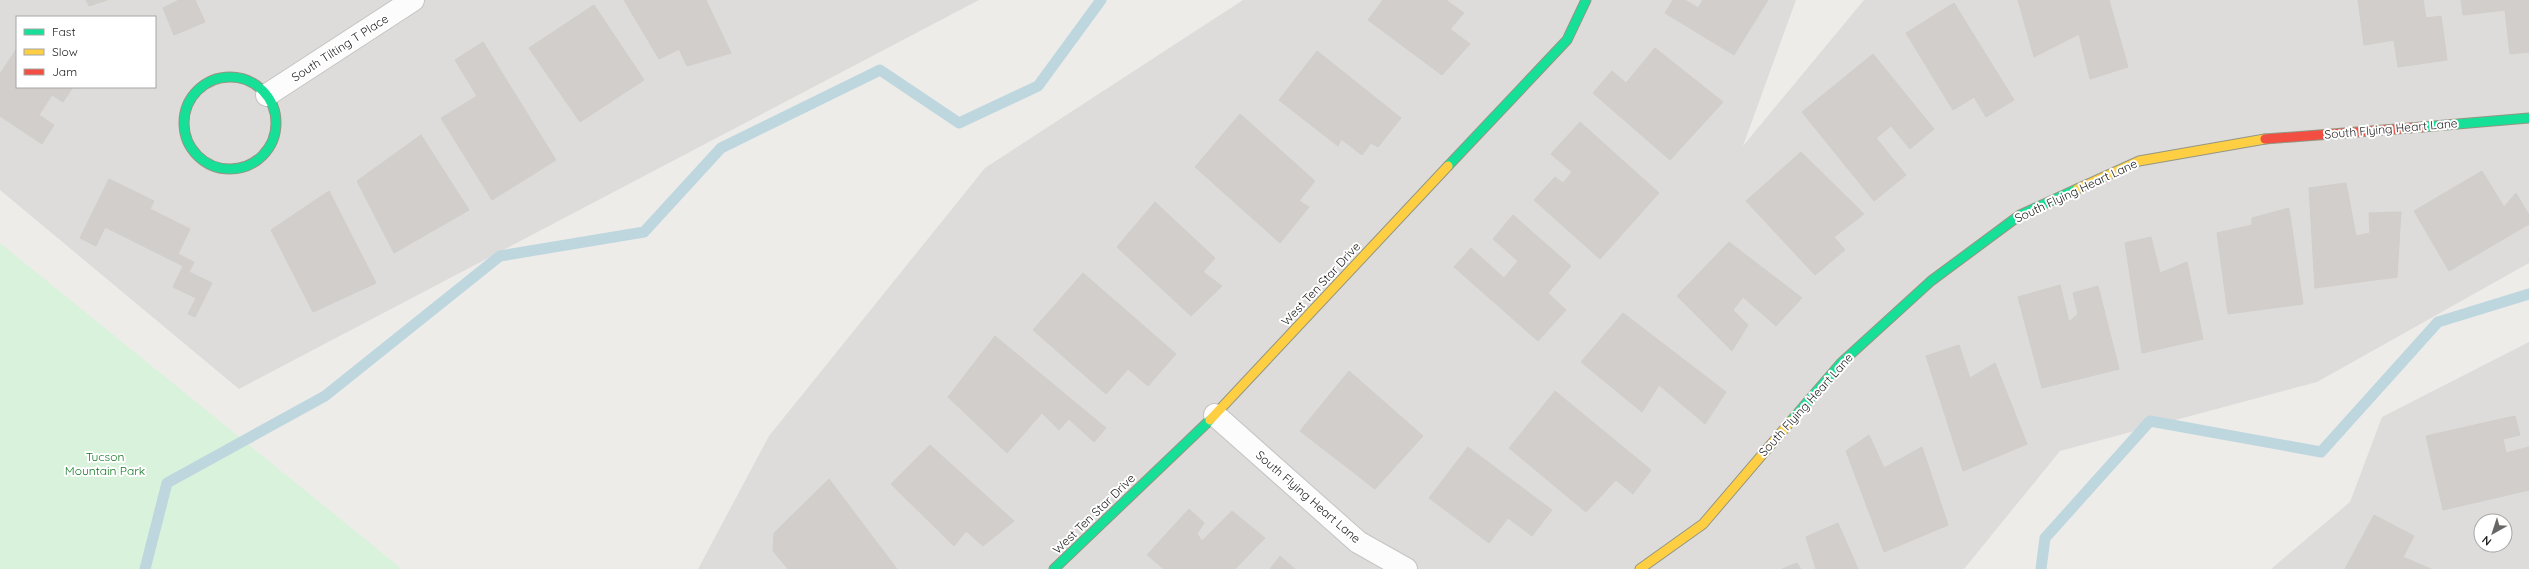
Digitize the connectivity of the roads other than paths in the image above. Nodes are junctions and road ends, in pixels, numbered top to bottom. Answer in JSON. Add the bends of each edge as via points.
{"nodes":[{"id":1,"x":414,"y":0,"type":"edge"},
{"id":2,"x":1586,"y":0,"type":"edge"},
{"id":3,"x":267,"y":95,"type":"junction"},
{"id":4,"x":2529,"y":118,"type":"edge"},
{"id":5,"x":1215,"y":415,"type":"junction"},
{"id":6,"x":1054,"y":569,"type":"edge"},
{"id":7,"x":1406,"y":569,"type":"edge"},
{"id":8,"x":1640,"y":569,"type":"edge"}],
"edges":[{"from":1,"to":3,"type":"street","name":"South Tilting T Place"},
{"from":2,"to":5,"type":"street","name":"West Ten Star Drive","via":[[1567,40]]},
{"from":3,"to":3,"type":"street","via":[[276,124],[266,152],[241,168],[226,169],[211,165],[198,157],[187,137],[184,115],[189,100],[199,88],[211,80],[226,77],[242,78]]},
{"from":4,"to":8,"type":"street","name":"South Flying Heart Lane","via":[[2255,140],[2139,160],[2020,215],[1931,281],[1841,363],[1702,524]]},
{"from":5,"to":6,"type":"street","name":"West Ten Star Drive"},
{"from":5,"to":7,"type":"street","name":"South Flying Heart Lane","via":[[1358,542]]}]}
